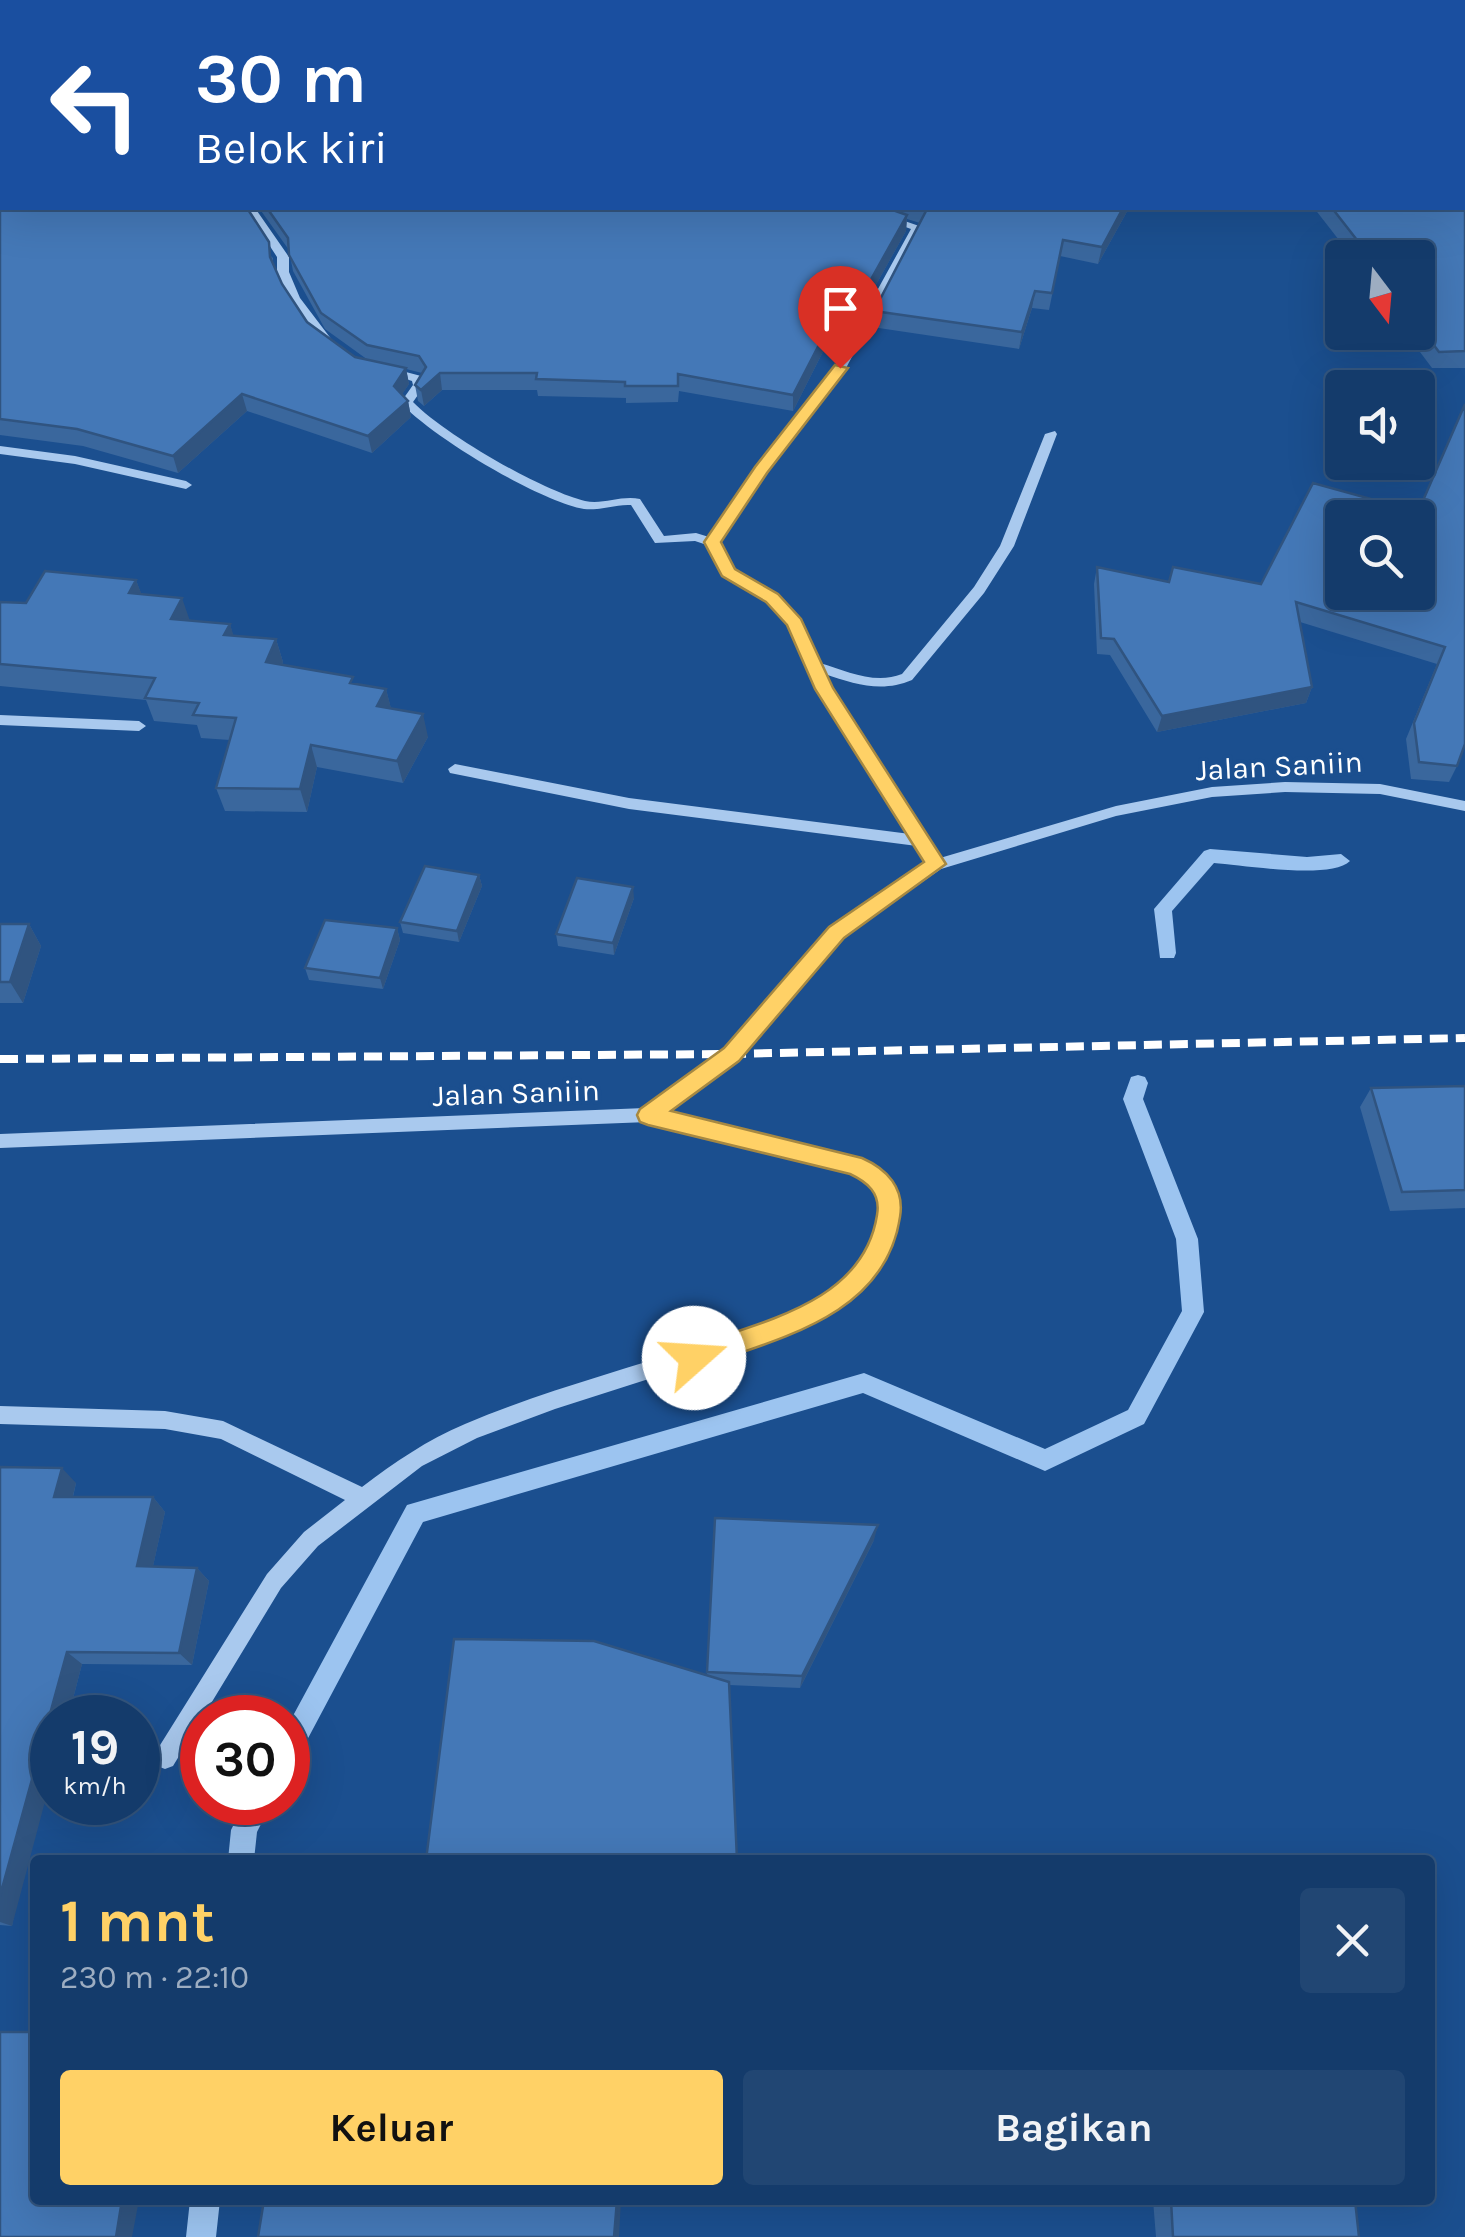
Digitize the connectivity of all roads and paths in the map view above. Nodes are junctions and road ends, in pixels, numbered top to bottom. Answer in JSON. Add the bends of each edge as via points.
{"nodes":[{"id":1,"x":251,"y":210,"type":"edge"},
{"id":2,"x":865,"y":210,"type":"edge"},
{"id":3,"x":337,"y":351,"type":"edge"},
{"id":4,"x":365,"y":368,"type":"edge"},
{"id":5,"x":1051,"y":434,"type":"dead end"},
{"id":6,"x":0,"y":450,"type":"edge"},
{"id":7,"x":186,"y":485,"type":"dead end"},
{"id":8,"x":712,"y":542,"type":"junction"},
{"id":9,"x":814,"y":666,"type":"junction"},
{"id":10,"x":0,"y":720,"type":"edge"},
{"id":11,"x":138,"y":726,"type":"dead end"},
{"id":12,"x":455,"y":769,"type":"dead end"},
{"id":13,"x":1465,"y":806,"type":"edge"},
{"id":14,"x":921,"y":841,"type":"junction"},
{"id":15,"x":936,"y":864,"type":"junction"},
{"id":16,"x":648,"y":1115,"type":"junction"},
{"id":17,"x":0,"y":1141,"type":"edge"},
{"id":18,"x":0,"y":1415,"type":"edge"},
{"id":19,"x":360,"y":1497,"type":"junction"},
{"id":20,"x":165,"y":1758,"type":"dead end"}],
"edges":[{"from":1,"to":3,"type":"street","via":[[283,257],[296,299]]},
{"from":2,"to":8,"type":"street","via":[[917,226],[840,368]]},
{"from":4,"to":8,"type":"street","via":[[417,379],[409,406],[530,480],[583,504],[635,502],[660,540]]},
{"from":5,"to":9,"type":"street","via":[[1007,546],[980,590],[907,677],[884,684]]},
{"from":6,"to":7,"type":"street"},
{"from":8,"to":9,"type":"street","via":[[728,572],[784,609]]},
{"from":9,"to":14,"type":"street"},
{"from":10,"to":11,"type":"street"},
{"from":12,"to":14,"type":"street","via":[[684,813]]},
{"from":13,"to":15,"type":"street","name":"Jalan Saniin","via":[[1380,789],[1212,792],[1116,811]]},
{"from":14,"to":15,"type":"street"},
{"from":15,"to":16,"type":"street","name":"Jalan Saniin","via":[[837,933],[732,1054]]},
{"from":16,"to":17,"type":"street","name":"Jalan Saniin"},
{"from":16,"to":19,"type":"street","via":[[872,1174],[890,1207],[886,1234],[866,1272],[822,1310],[471,1431],[415,1458]]},
{"from":18,"to":19,"type":"street","via":[[164,1420],[223,1430]]},
{"from":19,"to":20,"type":"street","via":[[274,1581]]}]}
